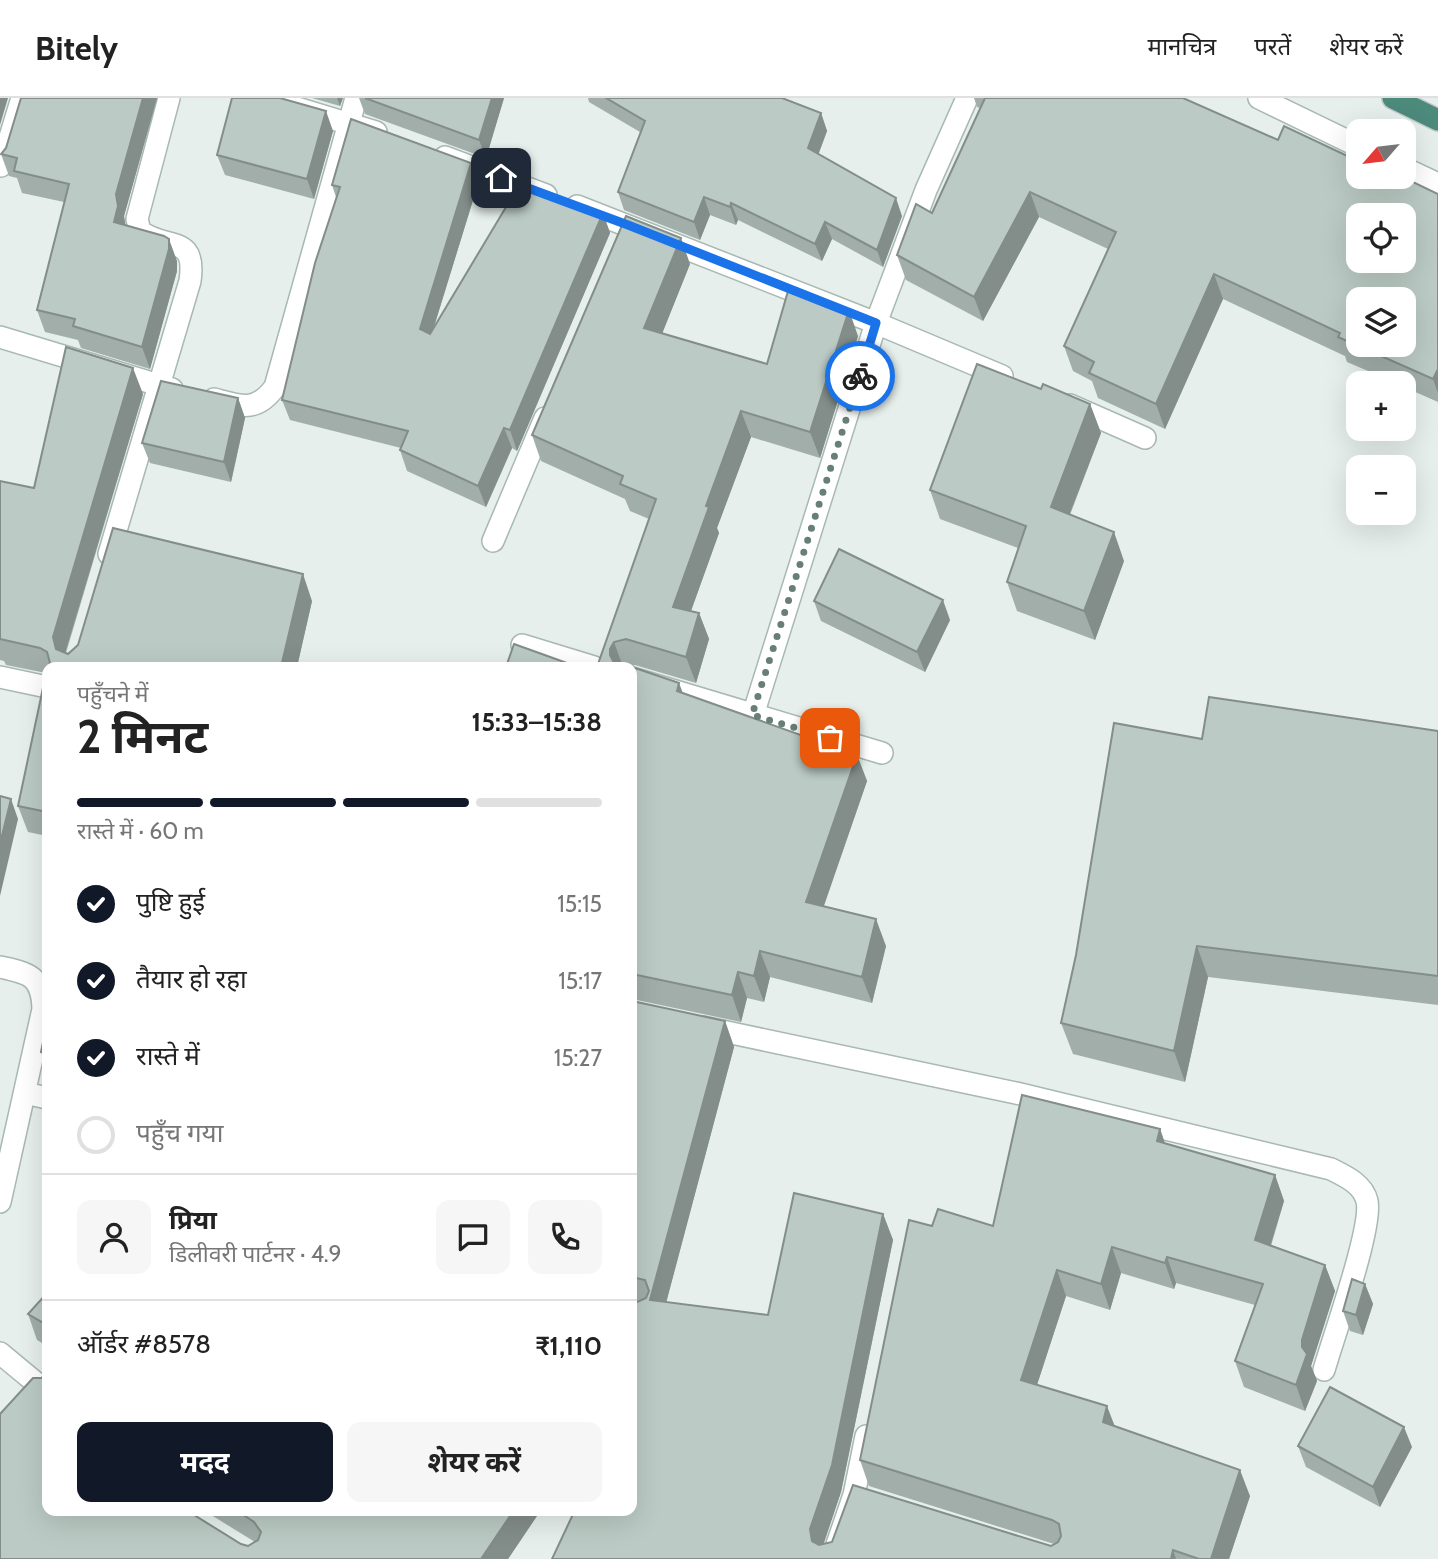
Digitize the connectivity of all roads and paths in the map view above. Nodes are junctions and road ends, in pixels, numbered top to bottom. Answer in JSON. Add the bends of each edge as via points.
{"nodes":[{"id":1,"x":22,"y":98,"type":"edge"},
{"id":2,"x":169,"y":98,"type":"edge"},
{"id":3,"x":264,"y":98,"type":"edge"},
{"id":4,"x":356,"y":98,"type":"edge"},
{"id":5,"x":967,"y":98,"type":"edge"},
{"id":6,"x":1259,"y":98,"type":"edge"},
{"id":7,"x":1393,"y":98,"type":"edge"},
{"id":8,"x":1438,"y":120,"type":"edge"},
{"id":9,"x":349,"y":122,"type":"junction"},
{"id":10,"x":1346,"y":140,"type":"edge"},
{"id":11,"x":400,"y":141,"type":"edge"},
{"id":12,"x":425,"y":150,"type":"edge"},
{"id":13,"x":1,"y":166,"type":"edge"},
{"id":14,"x":1416,"y":174,"type":"edge"},
{"id":15,"x":1438,"y":184,"type":"edge"},
{"id":16,"x":628,"y":225,"type":"junction"},
{"id":17,"x":617,"y":250,"type":"edge"},
{"id":18,"x":876,"y":323,"type":"junction"},
{"id":19,"x":0,"y":337,"type":"edge"},
{"id":20,"x":1019,"y":383,"type":"edge"},
{"id":21,"x":159,"y":386,"type":"junction"},
{"id":22,"x":1057,"y":399,"type":"edge"},
{"id":23,"x":552,"y":402,"type":"edge"},
{"id":24,"x":1145,"y":438,"type":"dead end"},
{"id":25,"x":493,"y":541,"type":"dead end"},
{"id":26,"x":103,"y":573,"type":"edge"},
{"id":27,"x":522,"y":645,"type":"edge"},
{"id":28,"x":578,"y":662,"type":"edge"},
{"id":29,"x":0,"y":677,"type":"edge"},
{"id":30,"x":637,"y":680,"type":"edge"},
{"id":31,"x":42,"y":686,"type":"edge"},
{"id":32,"x":752,"y":715,"type":"junction"},
{"id":33,"x":882,"y":753,"type":"dead end"},
{"id":34,"x":0,"y":967,"type":"edge"},
{"id":35,"x":42,"y":991,"type":"edge"},
{"id":36,"x":42,"y":1014,"type":"edge"},
{"id":37,"x":685,"y":1023,"type":"edge"},
{"id":38,"x":25,"y":1093,"type":"junction"},
{"id":39,"x":42,"y":1097,"type":"edge"},
{"id":40,"x":0,"y":1202,"type":"edge"},
{"id":41,"x":0,"y":1353,"type":"edge"},
{"id":42,"x":1324,"y":1370,"type":"dead end"},
{"id":43,"x":42,"y":1387,"type":"edge"},
{"id":44,"x":870,"y":1416,"type":"edge"},
{"id":45,"x":853,"y":1495,"type":"junction"},
{"id":46,"x":878,"y":1503,"type":"edge"},
{"id":47,"x":832,"y":1559,"type":"edge"}],
"edges":[{"from":1,"to":13,"type":"street"},
{"from":2,"to":21,"type":"street","via":[[137,219],[140,231],[149,239],[178,244],[193,264]]},
{"from":3,"to":9,"type":"street"},
{"from":4,"to":9,"type":"street"},
{"from":5,"to":18,"type":"street","via":[[926,190]]},
{"from":6,"to":10,"type":"street"},
{"from":7,"to":8,"type":"highway"},
{"from":9,"to":11,"type":"street"},
{"from":9,"to":21,"type":"street","via":[[275,387],[266,400],[240,405]]},
{"from":12,"to":16,"type":"street"},
{"from":14,"to":15,"type":"street"},
{"from":16,"to":17,"type":"street"},
{"from":16,"to":18,"type":"street"},
{"from":18,"to":20,"type":"street"},
{"from":18,"to":32,"type":"street"},
{"from":19,"to":21,"type":"street"},
{"from":21,"to":26,"type":"street"},
{"from":22,"to":24,"type":"street"},
{"from":23,"to":25,"type":"street"},
{"from":27,"to":28,"type":"street"},
{"from":29,"to":31,"type":"street"},
{"from":30,"to":32,"type":"street"},
{"from":32,"to":33,"type":"street"},
{"from":34,"to":35,"type":"street","via":[[35,979]]},
{"from":36,"to":38,"type":"street"},
{"from":37,"to":42,"type":"street","via":[[1016,1093],[1331,1169],[1356,1183],[1367,1200],[1367,1225]]},
{"from":38,"to":39,"type":"street"},
{"from":38,"to":40,"type":"street"},
{"from":41,"to":43,"type":"street"},
{"from":44,"to":45,"type":"street"},
{"from":45,"to":46,"type":"street"},
{"from":45,"to":47,"type":"street"}]}
